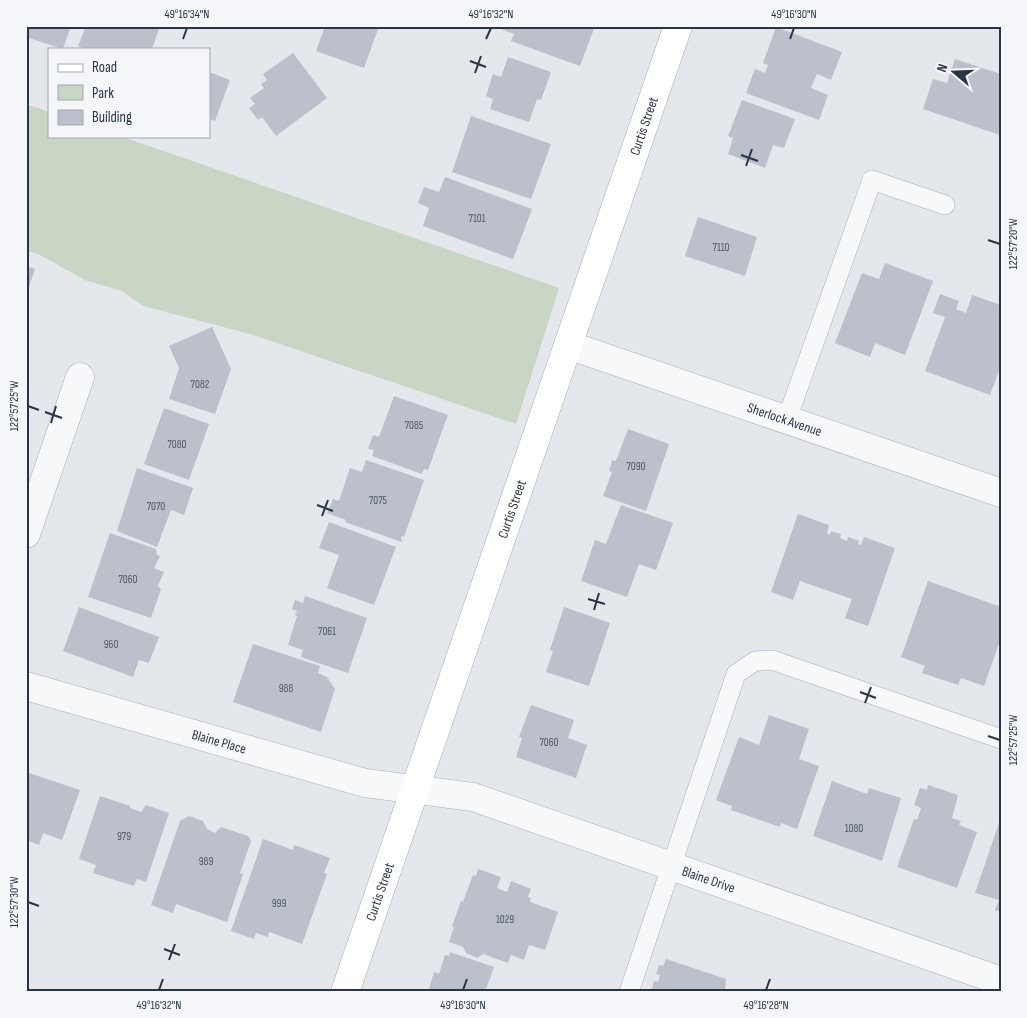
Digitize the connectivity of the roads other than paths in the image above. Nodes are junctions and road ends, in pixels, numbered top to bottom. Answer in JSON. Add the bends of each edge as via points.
{"nodes":[{"id":1,"x":678,"y":26,"type":"edge"},
{"id":2,"x":945,"y":205,"type":"dead end"},
{"id":3,"x":568,"y":345,"type":"junction"},
{"id":4,"x":80,"y":377,"type":"dead end"},
{"id":5,"x":787,"y":419,"type":"junction"},
{"id":6,"x":1001,"y":493,"type":"edge"},
{"id":7,"x":26,"y":534,"type":"edge"},
{"id":8,"x":26,"y":686,"type":"edge"},
{"id":9,"x":1001,"y":740,"type":"edge"},
{"id":10,"x":415,"y":789,"type":"junction"},
{"id":11,"x":672,"y":865,"type":"junction"},
{"id":12,"x":1001,"y":981,"type":"edge"},
{"id":13,"x":345,"y":992,"type":"edge"},
{"id":14,"x":629,"y":992,"type":"edge"}],
"edges":[{"from":1,"to":3,"type":"street","name":"Curtis Street"},
{"from":2,"to":5,"type":"lane","via":[[872,180]]},
{"from":3,"to":5,"type":"street","name":"Sherlock Avenue"},
{"from":3,"to":10,"type":"street","name":"Curtis Street"},
{"from":4,"to":7,"type":"street"},
{"from":5,"to":6,"type":"street","name":"Sherlock Avenue"},
{"from":8,"to":10,"type":"street","name":"Blaine Place","via":[[365,783]]},
{"from":9,"to":11,"type":"lane","via":[[772,660],[755,661],[736,674]]},
{"from":10,"to":11,"type":"street","name":"Blaine Drive","via":[[473,797]]},
{"from":10,"to":13,"type":"street","name":"Curtis Street"},
{"from":11,"to":12,"type":"street","name":"Blaine Drive"},
{"from":11,"to":14,"type":"lane"}]}
